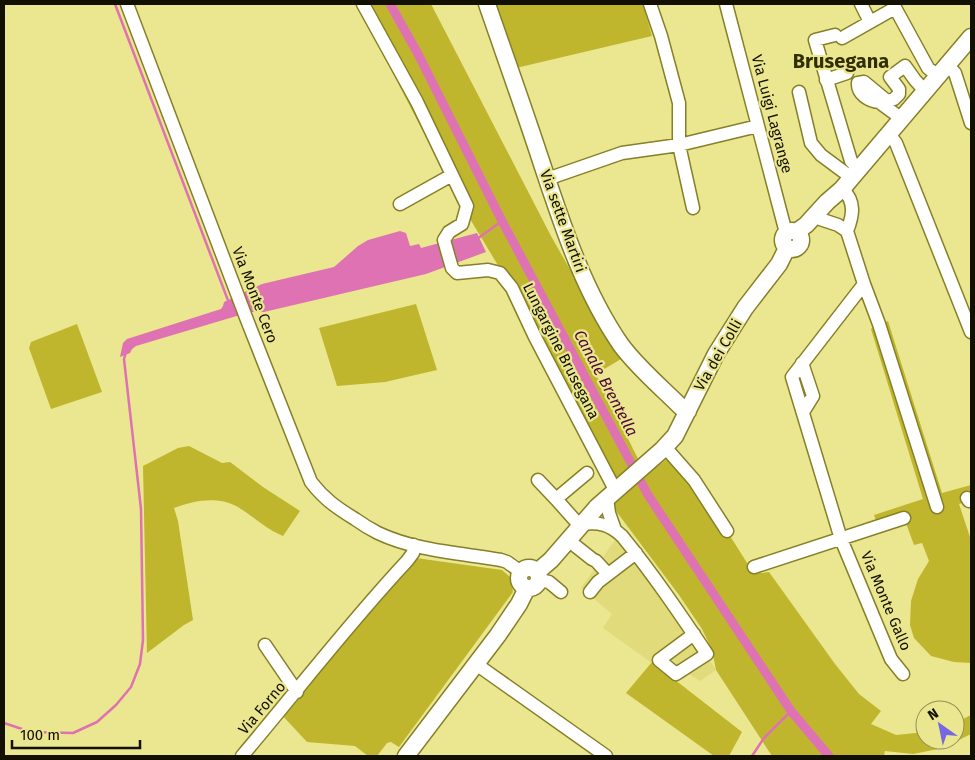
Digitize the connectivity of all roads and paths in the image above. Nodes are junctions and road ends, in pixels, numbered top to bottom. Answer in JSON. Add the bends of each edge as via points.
{"nodes":[{"id":1,"x":127,"y":4,"type":"edge"},
{"id":2,"x":363,"y":4,"type":"edge"},
{"id":3,"x":486,"y":4,"type":"edge"},
{"id":4,"x":650,"y":4,"type":"edge"},
{"id":5,"x":726,"y":4,"type":"edge"},
{"id":6,"x":861,"y":4,"type":"edge"},
{"id":7,"x":894,"y":6,"type":"edge"},
{"id":8,"x":870,"y":22,"type":"junction"},
{"id":9,"x":971,"y":37,"type":"edge"},
{"id":10,"x":942,"y":71,"type":"junction"},
{"id":11,"x":847,"y":73,"type":"dead end"},
{"id":12,"x":826,"y":80,"type":"junction"},
{"id":13,"x":925,"y":90,"type":"junction"},
{"id":14,"x":799,"y":92,"type":"dead end"},
{"id":15,"x":902,"y":119,"type":"junction"},
{"id":16,"x":971,"y":122,"type":"edge"},
{"id":17,"x":758,"y":126,"type":"junction"},
{"id":18,"x":889,"y":134,"type":"junction"},
{"id":19,"x":679,"y":145,"type":"junction"},
{"id":20,"x":452,"y":175,"type":"junction"},
{"id":21,"x":547,"y":179,"type":"junction"},
{"id":22,"x":848,"y":182,"type":"junction"},
{"id":23,"x":400,"y":204,"type":"dead end"},
{"id":24,"x":693,"y":208,"type":"dead end"},
{"id":25,"x":820,"y":219,"type":"junction"},
{"id":26,"x":847,"y":231,"type":"junction"},
{"id":27,"x":792,"y":239,"type":"junction"},
{"id":28,"x":864,"y":284,"type":"junction"},
{"id":29,"x":971,"y":332,"type":"edge"},
{"id":30,"x":688,"y":410,"type":"junction"},
{"id":31,"x":664,"y":448,"type":"junction"},
{"id":32,"x":587,"y":473,"type":"dead end"},
{"id":33,"x":538,"y":480,"type":"dead end"},
{"id":34,"x":614,"y":491,"type":"junction"},
{"id":35,"x":556,"y":499,"type":"junction"},
{"id":36,"x":937,"y":507,"type":"dead end"},
{"id":37,"x":904,"y":518,"type":"dead end"},
{"id":38,"x":581,"y":525,"type":"junction"},
{"id":39,"x":616,"y":530,"type":"junction"},
{"id":40,"x":727,"y":531,"type":"dead end"},
{"id":41,"x":841,"y":539,"type":"junction"},
{"id":42,"x":568,"y":540,"type":"junction"},
{"id":43,"x":414,"y":545,"type":"junction"},
{"id":44,"x":636,"y":553,"type":"junction"},
{"id":45,"x":754,"y":567,"type":"dead end"},
{"id":46,"x":608,"y":574,"type":"junction"},
{"id":47,"x":531,"y":578,"type":"junction"},
{"id":48,"x":561,"y":592,"type":"dead end"},
{"id":49,"x":590,"y":592,"type":"dead end"},
{"id":50,"x":694,"y":634,"type":"dead end"},
{"id":51,"x":265,"y":646,"type":"dead end"},
{"id":52,"x":476,"y":664,"type":"junction"},
{"id":53,"x":903,"y":674,"type":"dead end"},
{"id":54,"x":297,"y":692,"type":"junction"},
{"id":55,"x":242,"y":756,"type":"edge"},
{"id":56,"x":406,"y":756,"type":"edge"},
{"id":57,"x":606,"y":756,"type":"edge"}],
"edges":[{"from":1,"to":43,"type":"street","name":"Via Monte Cero","via":[[311,482],[332,506],[377,533]]},
{"from":2,"to":20,"type":"street","name":"Lungargine Brusegana","via":[[417,102]]},
{"from":3,"to":21,"type":"main road","name":"Via sette Martiri"},
{"from":4,"to":19,"type":"street","via":[[679,103]]},
{"from":5,"to":17,"type":"street","name":"Via Luigi Lagrange"},
{"from":6,"to":8,"type":"street"},
{"from":7,"to":8,"type":"street"},
{"from":7,"to":10,"type":"street","via":[[928,68]]},
{"from":8,"to":12,"type":"street","via":[[838,37],[815,40]]},
{"from":9,"to":10,"type":"main road","name":"Via dei Colli"},
{"from":10,"to":13,"type":"main road","name":"Via dei Colli"},
{"from":10,"to":16,"type":"street","via":[[955,73]]},
{"from":11,"to":12,"type":"street"},
{"from":12,"to":22,"type":"street","via":[[850,161]]},
{"from":13,"to":15,"type":"main road","name":"Via dei Colli"},
{"from":13,"to":15,"type":"street","via":[[905,66],[890,77],[899,89],[890,101],[864,82],[858,83],[861,94],[879,102]]},
{"from":14,"to":22,"type":"street","via":[[811,143]]},
{"from":15,"to":18,"type":"main road","name":"Via dei Colli"},
{"from":17,"to":19,"type":"street"},
{"from":17,"to":27,"type":"street","name":"Via Luigi Lagrange"},
{"from":18,"to":22,"type":"main road","name":"Via dei Colli"},
{"from":18,"to":29,"type":"street","via":[[896,143]]},
{"from":19,"to":21,"type":"street","via":[[622,153]]},
{"from":19,"to":24,"type":"street"},
{"from":20,"to":23,"type":"street"},
{"from":20,"to":34,"type":"street","name":"Lungargine Brusegana","via":[[468,206],[462,224],[449,232],[444,240],[452,268],[457,273],[488,270],[500,273],[512,288]]},
{"from":21,"to":30,"type":"main road","name":"Via sette Martiri","via":[[577,260],[612,332],[640,367],[681,408]]},
{"from":22,"to":25,"type":"main road","name":"Via dei Colli"},
{"from":22,"to":26,"type":"street","via":[[853,215]]},
{"from":22,"to":27,"type":"main road","name":"Via dei Colli"},
{"from":25,"to":26,"type":"street"},
{"from":25,"to":27,"type":"main road","name":"Via dei Colli"},
{"from":26,"to":28,"type":"street"},
{"from":27,"to":30,"type":"main road","name":"Via dei Colli","via":[[779,264],[745,308],[716,354]]},
{"from":28,"to":36,"type":"street","via":[[880,324]]},
{"from":28,"to":41,"type":"street","name":"Via Monte Gallo","via":[[792,377]]},
{"from":30,"to":31,"type":"main road","name":"Via dei Colli"},
{"from":31,"to":34,"type":"main road","name":"Via dei Colli"},
{"from":31,"to":40,"type":"street","via":[[694,480]]},
{"from":32,"to":35,"type":"street"},
{"from":33,"to":35,"type":"street"},
{"from":34,"to":38,"type":"main road"},
{"from":34,"to":39,"type":"street","via":[[609,513]]},
{"from":35,"to":38,"type":"street"},
{"from":37,"to":41,"type":"street","name":"Via Monte Gallo"},
{"from":38,"to":39,"type":"street","via":[[598,522]]},
{"from":38,"to":42,"type":"main road"},
{"from":39,"to":44,"type":"street"},
{"from":41,"to":45,"type":"street","name":"Via Monte Gallo"},
{"from":41,"to":53,"type":"street","name":"Via Monte Gallo","via":[[892,659]]},
{"from":42,"to":46,"type":"street"},
{"from":42,"to":47,"type":"main road"},
{"from":43,"to":47,"type":"street","name":"Via Monte Cero","via":[[501,560]]},
{"from":43,"to":54,"type":"street","name":"Via Forno","via":[[407,561],[365,606]]},
{"from":44,"to":46,"type":"street"},
{"from":44,"to":50,"type":"street"},
{"from":46,"to":49,"type":"street"},
{"from":47,"to":48,"type":"street","name":"Via Monte Cero","via":[[549,582]]},
{"from":47,"to":52,"type":"main road","via":[[519,604]]},
{"from":51,"to":54,"type":"street"},
{"from":52,"to":56,"type":"main road"},
{"from":52,"to":57,"type":"street"},
{"from":54,"to":55,"type":"street","name":"Via Forno"}]}
